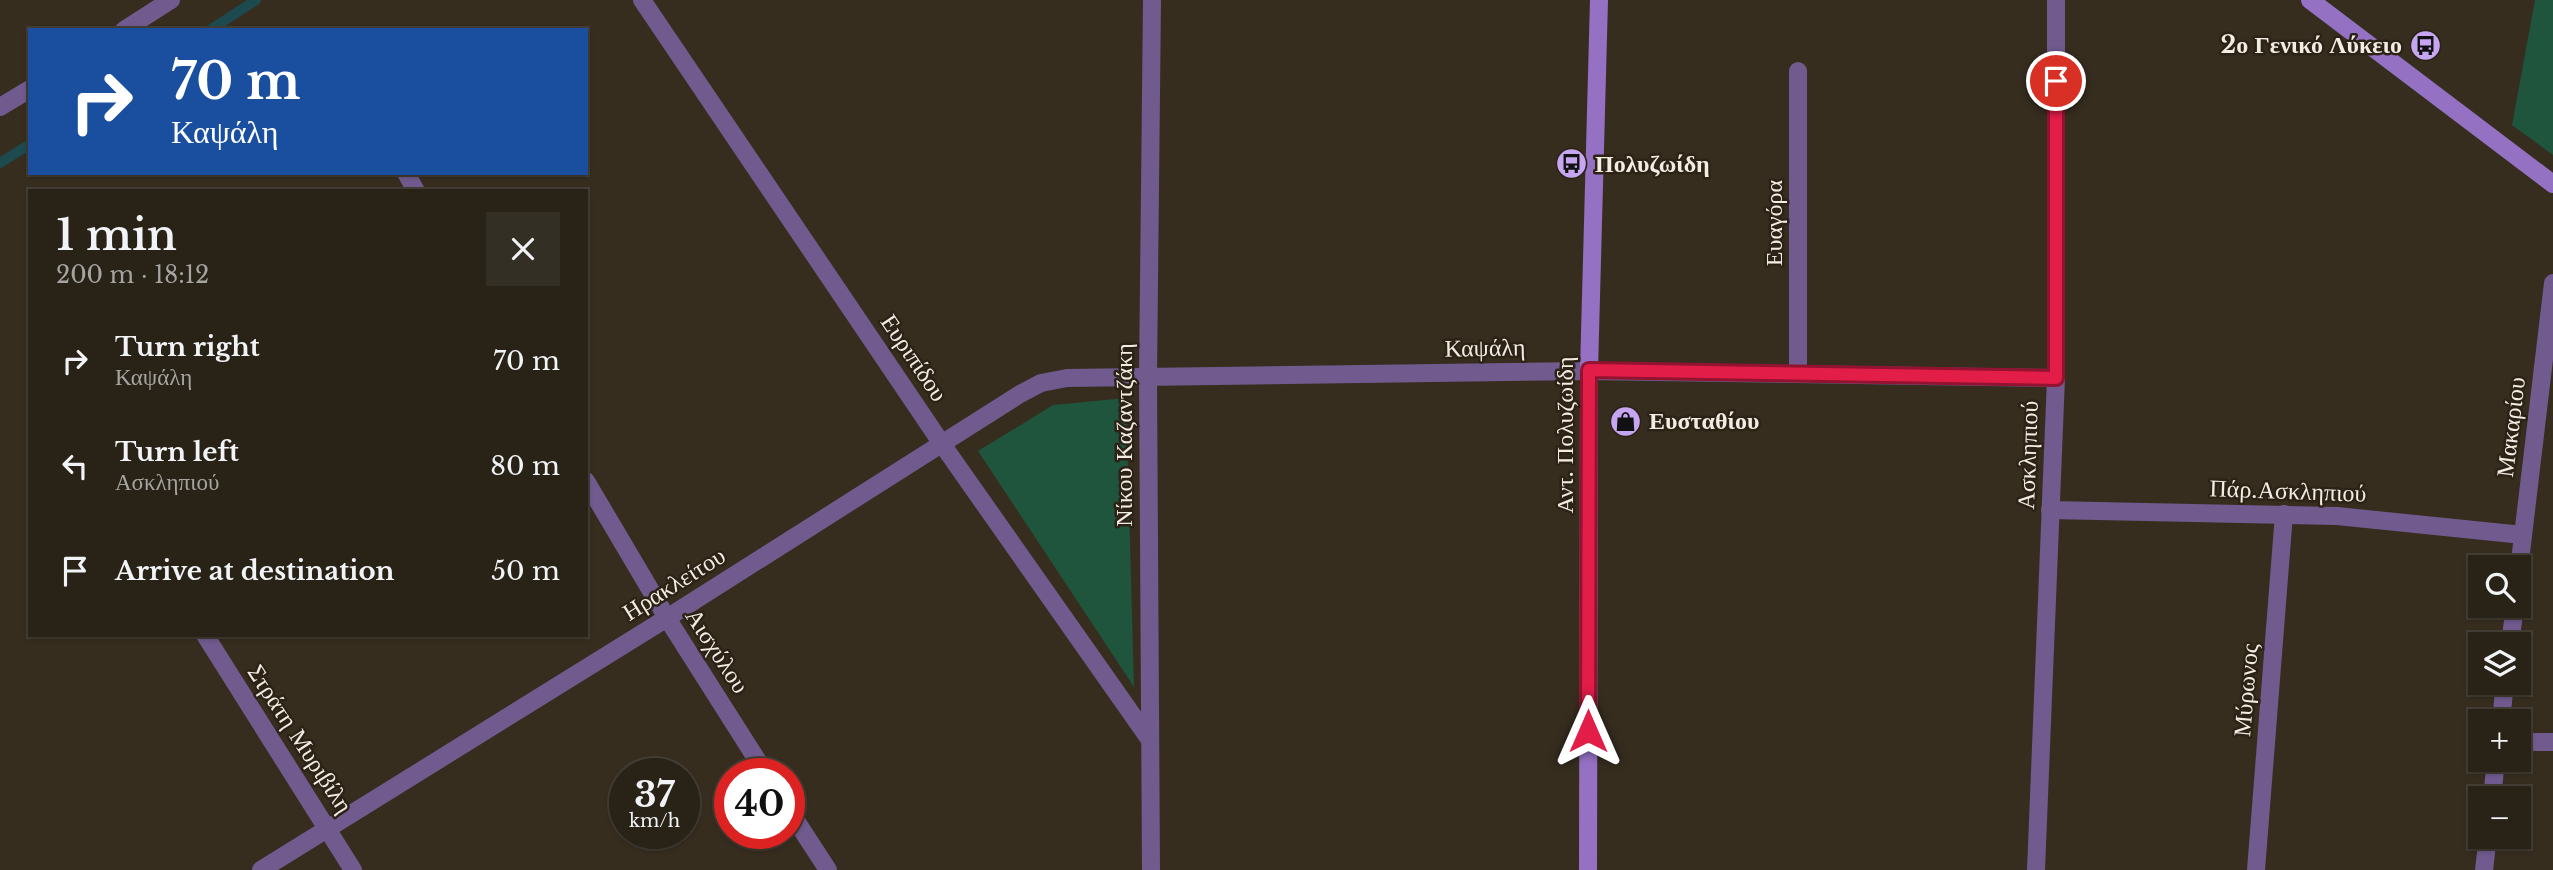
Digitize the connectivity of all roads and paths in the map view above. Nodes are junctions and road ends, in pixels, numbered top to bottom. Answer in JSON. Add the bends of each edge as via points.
{"nodes":[{"id":1,"x":171,"y":0,"type":"edge"},
{"id":2,"x":642,"y":0,"type":"edge"},
{"id":3,"x":1152,"y":0,"type":"edge"},
{"id":4,"x":1600,"y":0,"type":"edge"},
{"id":5,"x":2056,"y":0,"type":"edge"},
{"id":6,"x":2310,"y":0,"type":"edge"},
{"id":7,"x":127,"y":28,"type":"edge"},
{"id":8,"x":1798,"y":71,"type":"dead end"},
{"id":9,"x":28,"y":90,"type":"edge"},
{"id":10,"x":0,"y":107,"type":"edge"},
{"id":11,"x":2553,"y":184,"type":"edge"},
{"id":12,"x":2553,"y":282,"type":"edge"},
{"id":13,"x":1589,"y":370,"type":"junction"},
{"id":14,"x":1798,"y":374,"type":"junction"},
{"id":15,"x":1148,"y":377,"type":"junction"},
{"id":16,"x":2056,"y":378,"type":"junction"},
{"id":17,"x":1041,"y":383,"type":"joint"},
{"id":18,"x":942,"y":444,"type":"junction"},
{"id":19,"x":588,"y":484,"type":"edge"},
{"id":20,"x":2050,"y":510,"type":"junction"},
{"id":21,"x":2284,"y":514,"type":"junction"},
{"id":22,"x":2524,"y":536,"type":"junction"},
{"id":23,"x":2521,"y":555,"type":"edge"},
{"id":24,"x":667,"y":618,"type":"junction"},
{"id":25,"x":206,"y":637,"type":"edge"},
{"id":26,"x":1150,"y":740,"type":"junction"},
{"id":27,"x":2531,"y":742,"type":"edge"},
{"id":28,"x":2553,"y":742,"type":"edge"},
{"id":29,"x":756,"y":758,"type":"edge"},
{"id":30,"x":328,"y":828,"type":"junction"},
{"id":31,"x":805,"y":835,"type":"edge"},
{"id":32,"x":2486,"y":849,"type":"edge"},
{"id":33,"x":261,"y":870,"type":"edge"},
{"id":34,"x":353,"y":870,"type":"edge"},
{"id":35,"x":828,"y":870,"type":"edge"},
{"id":36,"x":1151,"y":870,"type":"edge"},
{"id":37,"x":1588,"y":870,"type":"edge"},
{"id":38,"x":2036,"y":870,"type":"edge"},
{"id":39,"x":2256,"y":870,"type":"edge"},
{"id":40,"x":2484,"y":870,"type":"edge"}],
"edges":[{"from":1,"to":7,"type":"street"},
{"from":2,"to":18,"type":"street","name":"Ευριπίδου"},
{"from":3,"to":15,"type":"street","name":"Νίκου Καζαντζάκη"},
{"from":4,"to":13,"type":"street","name":"Αντ. Πολυζωίδη"},
{"from":5,"to":16,"type":"street","name":"Ασκληπιού"},
{"from":6,"to":11,"type":"street"},
{"from":8,"to":14,"type":"street","name":"Ευαγόρα"},
{"from":9,"to":10,"type":"street"},
{"from":12,"to":22,"type":"street","name":"Μακαρίου"},
{"from":13,"to":14,"type":"street","name":"Καψάλη"},
{"from":13,"to":15,"type":"street","name":"Καψάλη"},
{"from":13,"to":37,"type":"street","name":"Αντ. Πολυζωίδη"},
{"from":14,"to":16,"type":"street","name":"Καψάλη"},
{"from":15,"to":17,"type":"street","name":"Καψάλη","via":[[1067,378]]},
{"from":15,"to":26,"type":"street","name":"Νίκου Καζαντζάκη"},
{"from":16,"to":20,"type":"street","name":"Ασκληπιού"},
{"from":17,"to":18,"type":"street","name":"Ηρακλείτου"},
{"from":18,"to":24,"type":"street","name":"Ηρακλείτου"},
{"from":18,"to":26,"type":"street","name":"Ευριπίδου"},
{"from":19,"to":24,"type":"street","name":"Αισχύλου"},
{"from":20,"to":21,"type":"street","name":"Πάρ.Ασκληπιού"},
{"from":20,"to":38,"type":"street","name":"Ασκληπιού"},
{"from":21,"to":22,"type":"street","name":"Πάρ.Ασκληπιού","via":[[2381,519]]},
{"from":21,"to":39,"type":"street","name":"Μύρωνος"},
{"from":22,"to":23,"type":"street","name":"Μακαρίου"},
{"from":24,"to":29,"type":"street","name":"Αισχύλου"},
{"from":24,"to":30,"type":"street","name":"Ηρακλείτου"},
{"from":25,"to":30,"type":"street","name":"Στράτη Μυριβίλη"},
{"from":26,"to":36,"type":"street","name":"Νίκου Καζαντζάκη"},
{"from":27,"to":28,"type":"street"},
{"from":30,"to":33,"type":"street","name":"Ηρακλείτου"},
{"from":30,"to":34,"type":"street","name":"Στράτη Μυριβίλη"},
{"from":31,"to":35,"type":"street"},
{"from":32,"to":40,"type":"street"}]}
